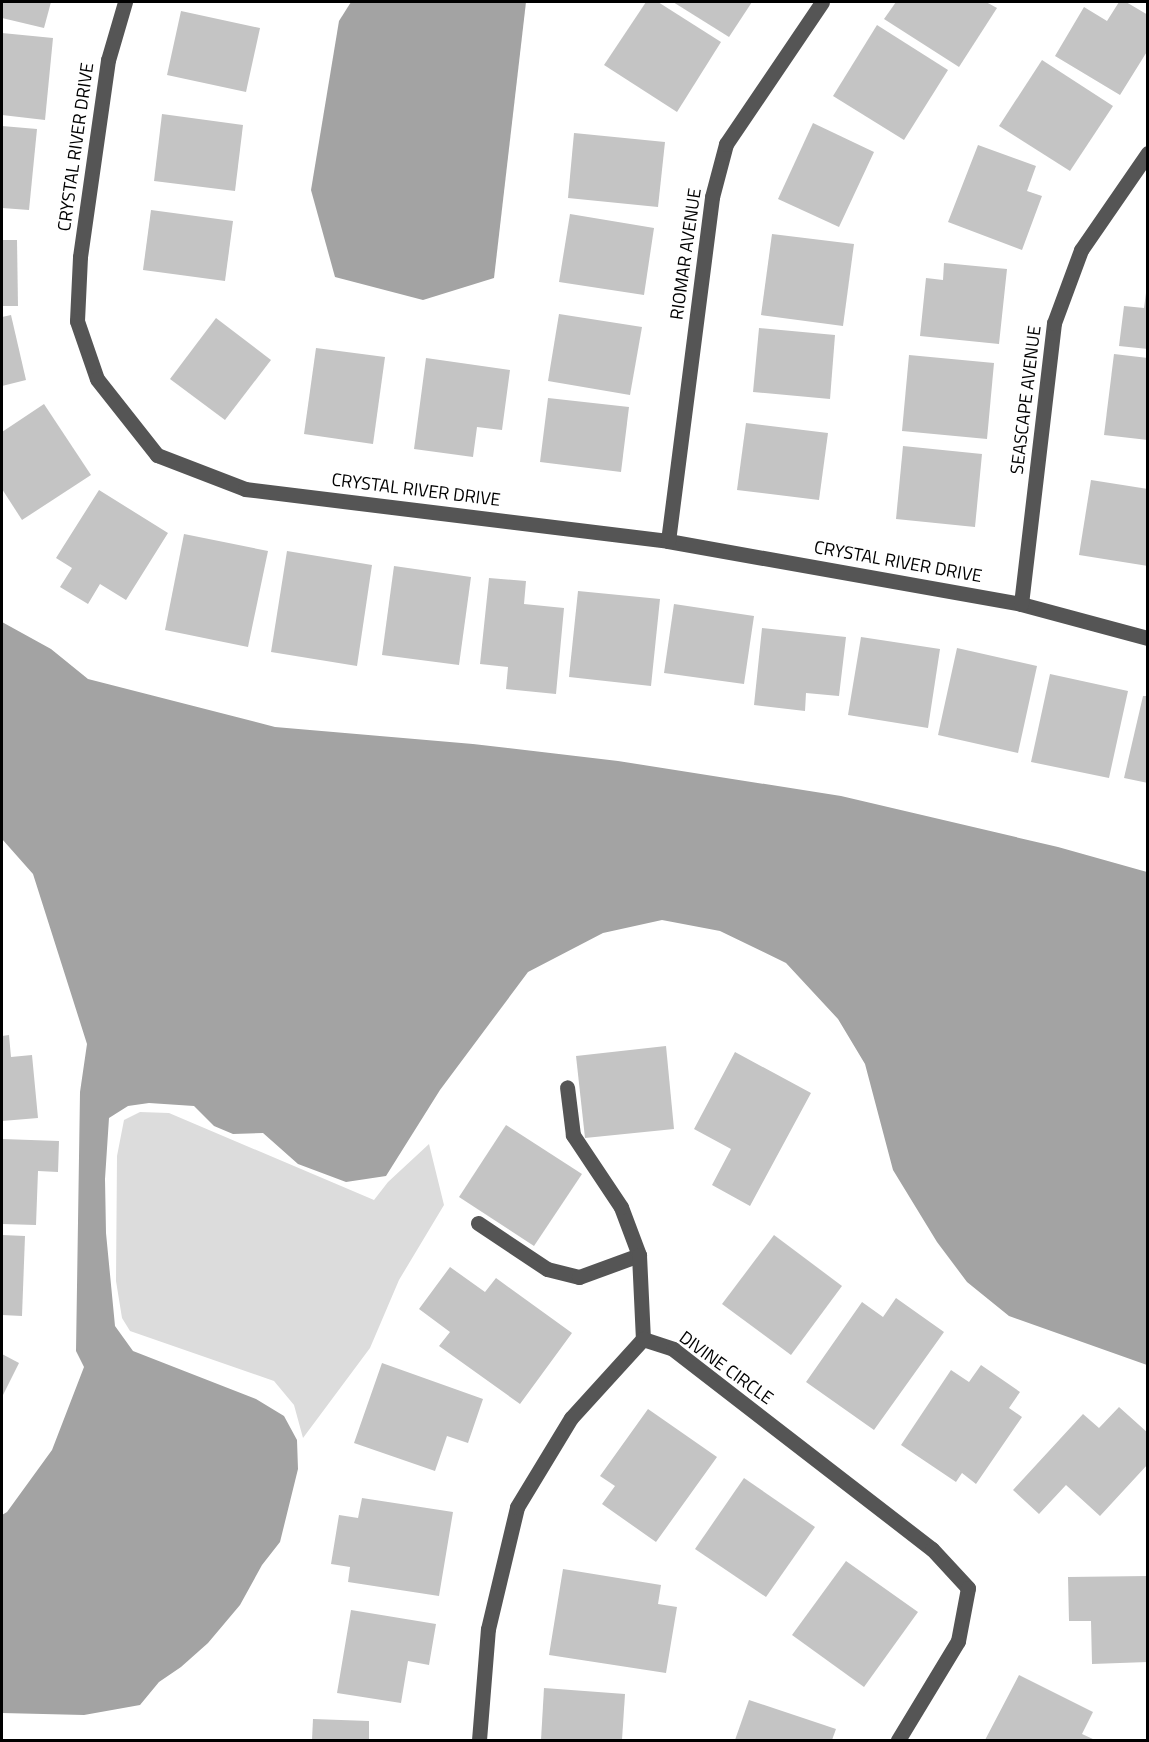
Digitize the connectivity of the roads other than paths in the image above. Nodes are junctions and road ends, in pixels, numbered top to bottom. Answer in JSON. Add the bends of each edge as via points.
{"nodes":[{"id":1,"x":125,"y":2,"type":"edge"},
{"id":2,"x":822,"y":2,"type":"edge"},
{"id":3,"x":1148,"y":153,"type":"edge"},
{"id":4,"x":668,"y":541,"type":"junction"},
{"id":5,"x":1021,"y":604,"type":"junction"},
{"id":6,"x":1148,"y":638,"type":"edge"},
{"id":7,"x":567,"y":1087,"type":"dead end"},
{"id":8,"x":478,"y":1223,"type":"dead end"},
{"id":9,"x":639,"y":1255,"type":"junction"},
{"id":10,"x":643,"y":1339,"type":"junction"},
{"id":11,"x":478,"y":1740,"type":"edge"},
{"id":12,"x":898,"y":1740,"type":"edge"}],
"edges":[{"from":1,"to":4,"type":"street","name":"CRYSTAL RIVER DRIVE","via":[[108,60],[80,257],[77,321],[97,379],[157,455],[245,489]]},
{"from":2,"to":4,"type":"street","name":"RIOMAR AVENUE","via":[[726,144],[712,197]]},
{"from":3,"to":5,"type":"street","name":"SEASCAPE AVENUE","via":[[1081,250],[1054,323]]},
{"from":4,"to":5,"type":"street","name":"CRYSTAL RIVER DRIVE"},
{"from":5,"to":6,"type":"street","name":"CRYSTAL RIVER DRIVE"},
{"from":7,"to":9,"type":"street","via":[[573,1135],[621,1207]]},
{"from":8,"to":9,"type":"street","via":[[547,1269],[579,1277]]},
{"from":9,"to":10,"type":"street"},
{"from":10,"to":11,"type":"street","via":[[571,1418],[517,1507],[488,1629]]},
{"from":10,"to":12,"type":"street","name":"DIVINE CIRCLE","via":[[673,1349],[932,1549],[968,1588],[958,1641]]}]}
